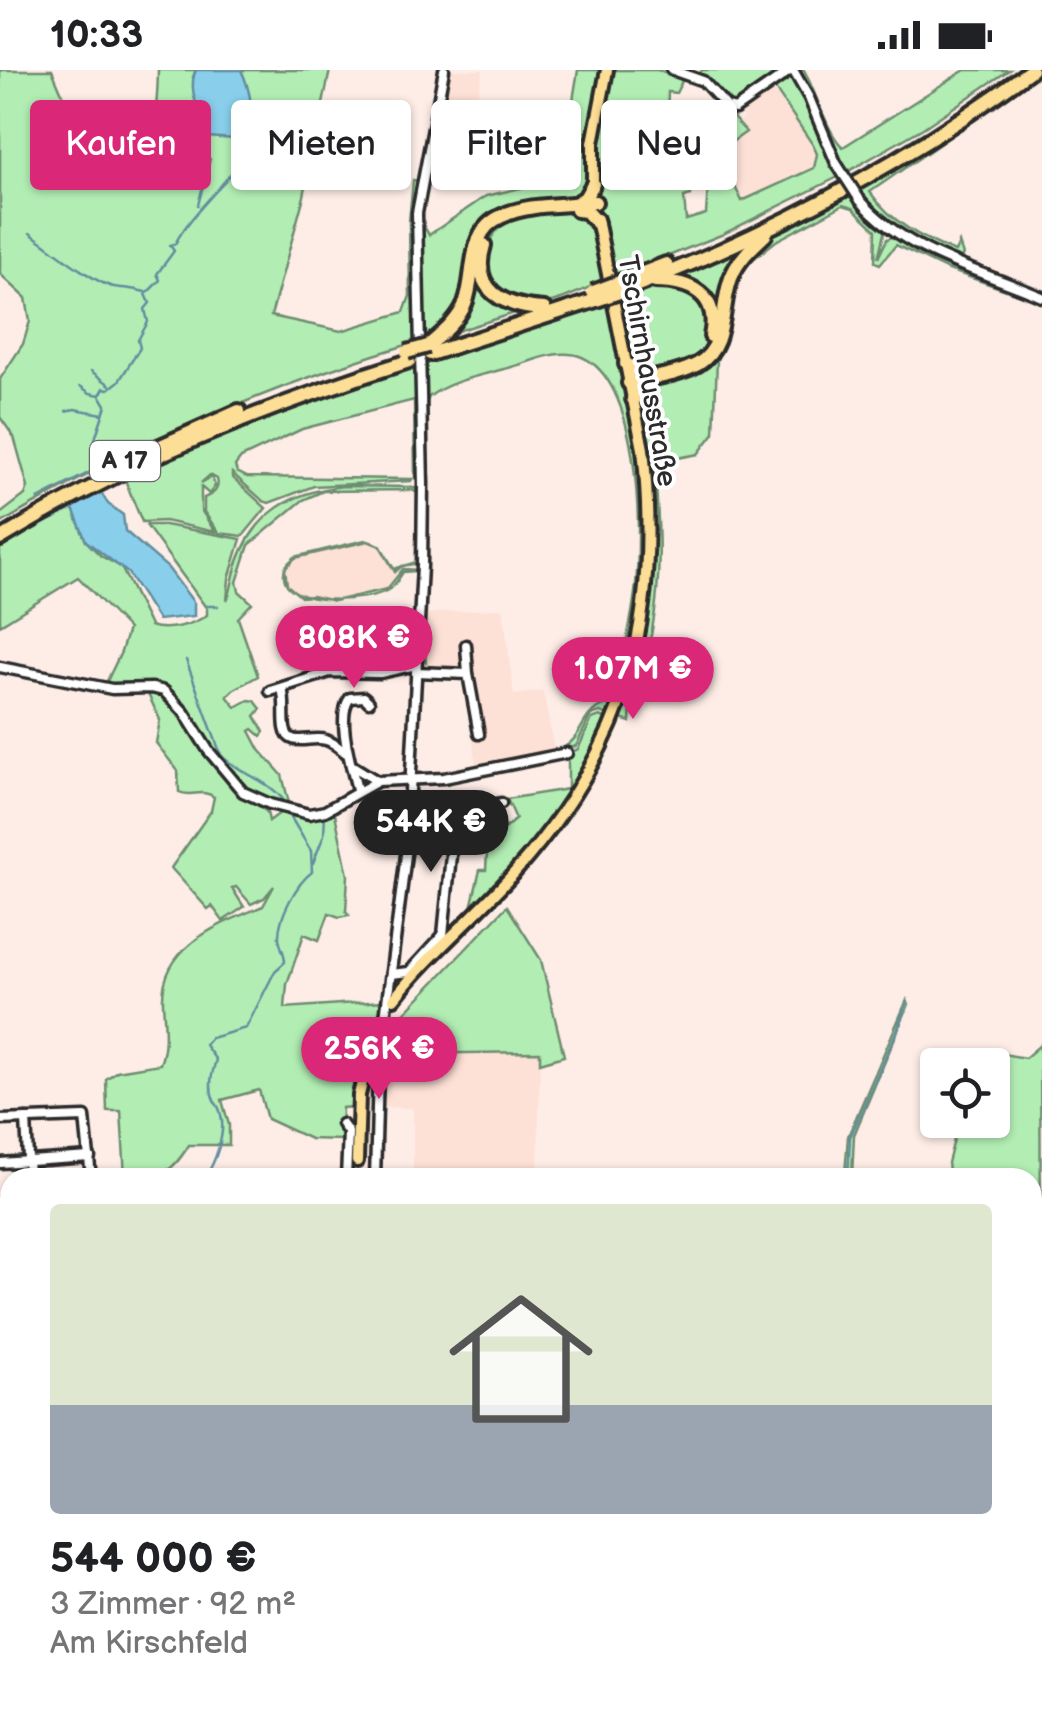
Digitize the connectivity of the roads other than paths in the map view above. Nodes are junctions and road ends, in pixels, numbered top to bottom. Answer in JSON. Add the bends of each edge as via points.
{"nodes":[{"id":1,"x":444,"y":70,"type":"edge"},
{"id":2,"x":607,"y":70,"type":"edge"},
{"id":3,"x":672,"y":70,"type":"edge"},
{"id":4,"x":792,"y":70,"type":"edge"},
{"id":5,"x":1017,"y":70,"type":"edge"},
{"id":6,"x":1031,"y":70,"type":"edge"},
{"id":7,"x":593,"y":184,"type":"junction"},
{"id":8,"x":595,"y":205,"type":"junction"},
{"id":9,"x":575,"y":207,"type":"junction"},
{"id":10,"x":597,"y":222,"type":"junction"},
{"id":11,"x":776,"y":224,"type":"junction"},
{"id":12,"x":648,"y":281,"type":"junction"},
{"id":13,"x":623,"y":285,"type":"junction"},
{"id":14,"x":595,"y":296,"type":"junction"},
{"id":15,"x":1042,"y":297,"type":"edge"},
{"id":16,"x":544,"y":309,"type":"junction"},
{"id":17,"x":429,"y":348,"type":"junction"},
{"id":18,"x":628,"y":375,"type":"junction"},
{"id":19,"x":644,"y":376,"type":"junction"},
{"id":20,"x":632,"y":399,"type":"junction"},
{"id":21,"x":33,"y":515,"type":"junction"},
{"id":22,"x":0,"y":530,"type":"edge"},
{"id":23,"x":0,"y":540,"type":"edge"},
{"id":24,"x":466,"y":645,"type":"dead end"},
{"id":25,"x":0,"y":668,"type":"edge"},
{"id":26,"x":416,"y":668,"type":"junction"},
{"id":27,"x":468,"y":674,"type":"junction"},
{"id":28,"x":282,"y":688,"type":"junction"},
{"id":29,"x":270,"y":691,"type":"dead end"},
{"id":30,"x":370,"y":702,"type":"dead end"},
{"id":31,"x":479,"y":734,"type":"dead end"},
{"id":32,"x":567,"y":752,"type":"dead end"},
{"id":33,"x":346,"y":753,"type":"junction"},
{"id":34,"x":351,"y":765,"type":"junction"},
{"id":35,"x":378,"y":781,"type":"junction"},
{"id":36,"x":411,"y":782,"type":"junction"},
{"id":37,"x":357,"y":790,"type":"junction"},
{"id":38,"x":501,"y":803,"type":"dead end"},
{"id":39,"x":455,"y":815,"type":"junction"},
{"id":40,"x":408,"y":819,"type":"junction"},
{"id":41,"x":391,"y":974,"type":"junction"},
{"id":42,"x":394,"y":1000,"type":"dead end"},
{"id":43,"x":373,"y":1038,"type":"dead end"},
{"id":44,"x":26,"y":1119,"type":"junction"},
{"id":45,"x":0,"y":1120,"type":"edge"},
{"id":46,"x":342,"y":1124,"type":"dead end"},
{"id":47,"x":90,"y":1157,"type":"junction"},
{"id":48,"x":28,"y":1161,"type":"junction"},
{"id":49,"x":357,"y":1161,"type":"tunnel mouth"},
{"id":50,"x":0,"y":1163,"type":"edge"},
{"id":51,"x":28,"y":1168,"type":"edge"},
{"id":52,"x":91,"y":1168,"type":"edge"},
{"id":53,"x":346,"y":1168,"type":"tunnel mouth"},
{"id":54,"x":374,"y":1168,"type":"edge"}],
"edges":[{"from":1,"to":26,"type":"street","via":[[417,213],[424,484]]},
{"from":2,"to":7,"type":"main road","name":"Tschirnhausstraße"},
{"from":3,"to":4,"type":"street","via":[[703,81],[735,109]]},
{"from":4,"to":15,"type":"street","bridge":true,"via":[[836,163],[890,229],[915,246]]},
{"from":5,"to":13,"type":"highway","number":"A 17","via":[[826,189]]},
{"from":6,"to":11,"type":"highway","number":"A 17","via":[[910,151]]},
{"from":7,"to":8,"type":"main road","name":"Tschirnhausstraße"},
{"from":7,"to":9,"type":"highway"},
{"from":8,"to":9,"type":"highway"},
{"from":8,"to":10,"type":"main road","name":"Tschirnhausstraße"},
{"from":9,"to":10,"type":"highway"},
{"from":9,"to":16,"type":"highway","via":[[506,221],[483,248],[482,271],[494,294],[515,306]]},
{"from":9,"to":17,"type":"highway","via":[[513,212],[488,225],[473,252],[464,306]]},
{"from":10,"to":18,"type":"main road","name":"Tschirnhausstraße"},
{"from":11,"to":12,"type":"highway","number":"A 17"},
{"from":11,"to":19,"type":"highway","via":[[732,276],[710,354],[687,369]]},
{"from":12,"to":13,"type":"highway","number":"A 17"},
{"from":12,"to":19,"type":"highway","via":[[698,291],[713,324],[697,357]]},
{"from":13,"to":14,"type":"highway","number":"A 17","bridge":true},
{"from":14,"to":16,"type":"highway","number":"A 17"},
{"from":14,"to":17,"type":"highway","number":"A 17"},
{"from":16,"to":17,"type":"highway","number":"A 17"},
{"from":17,"to":21,"type":"highway","number":"A 17","via":[[225,422]]},
{"from":18,"to":19,"type":"highway"},
{"from":18,"to":20,"type":"main road","name":"Tschirnhausstraße"},
{"from":19,"to":20,"type":"highway"},
{"from":20,"to":42,"type":"main road","name":"Tschirnhausstraße","via":[[644,449],[650,535],[648,582],[626,689],[594,762],[544,838]]},
{"from":21,"to":22,"type":"highway","number":"A 17"},
{"from":21,"to":23,"type":"highway","number":"A 17"},
{"from":24,"to":27,"type":"street"},
{"from":25,"to":37,"type":"street","via":[[112,689],[164,691],[243,792],[286,809],[323,812]]},
{"from":26,"to":27,"type":"street"},
{"from":26,"to":28,"type":"street","via":[[330,672]]},
{"from":26,"to":36,"type":"street"},
{"from":27,"to":31,"type":"street"},
{"from":28,"to":29,"type":"street"},
{"from":28,"to":33,"type":"street","via":[[290,737],[325,739]]},
{"from":30,"to":33,"type":"street","via":[[364,696],[345,702]]},
{"from":32,"to":36,"type":"street"},
{"from":33,"to":34,"type":"street"},
{"from":34,"to":35,"type":"street"},
{"from":34,"to":37,"type":"street"},
{"from":35,"to":36,"type":"street"},
{"from":35,"to":37,"type":"street"},
{"from":36,"to":40,"type":"street"},
{"from":38,"to":39,"type":"street"},
{"from":39,"to":40,"type":"street"},
{"from":39,"to":41,"type":"street","via":[[443,934],[408,972]]},
{"from":40,"to":41,"type":"street"},
{"from":41,"to":54,"type":"street"},
{"from":43,"to":49,"type":"main road","via":[[359,1096]]},
{"from":44,"to":45,"type":"street"},
{"from":44,"to":47,"type":"street","via":[[85,1117]]},
{"from":44,"to":48,"type":"street"},
{"from":46,"to":53,"type":"street","via":[[348,1132]]},
{"from":47,"to":48,"type":"street"},
{"from":47,"to":52,"type":"street"},
{"from":48,"to":50,"type":"street"},
{"from":48,"to":51,"type":"street"}]}
